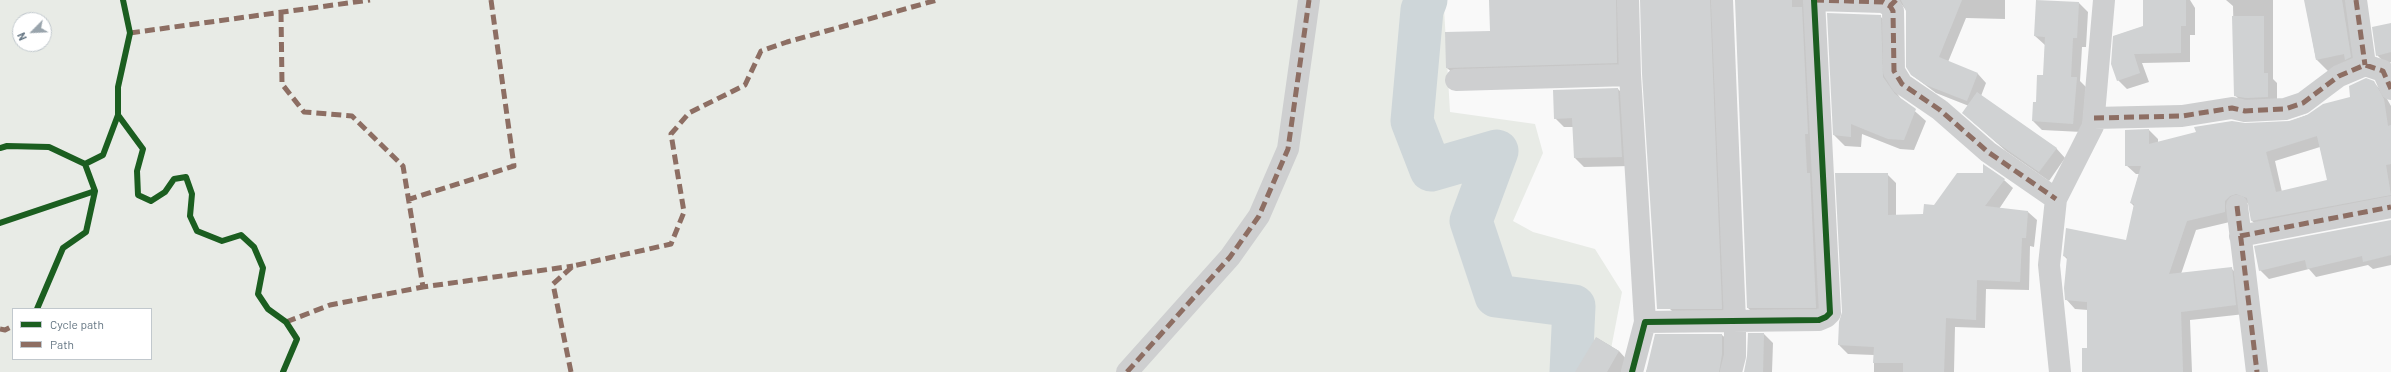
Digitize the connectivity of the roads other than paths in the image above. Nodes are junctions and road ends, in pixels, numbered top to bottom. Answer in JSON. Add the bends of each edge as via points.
{"nodes":[{"id":1,"x":1309,"y":0,"type":"edge"},
{"id":2,"x":1628,"y":0,"type":"edge"},
{"id":3,"x":1722,"y":0,"type":"edge"},
{"id":4,"x":1814,"y":0,"type":"edge"},
{"id":5,"x":2104,"y":0,"type":"edge"},
{"id":6,"x":2356,"y":0,"type":"edge"},
{"id":7,"x":1893,"y":3,"type":"edge"},
{"id":8,"x":2365,"y":65,"type":"junction"},
{"id":9,"x":1630,"y":75,"type":"junction"},
{"id":10,"x":1456,"y":80,"type":"dead end"},
{"id":11,"x":2391,"y":89,"type":"edge"},
{"id":12,"x":2094,"y":118,"type":"junction"},
{"id":13,"x":2056,"y":199,"type":"junction"},
{"id":14,"x":2237,"y":206,"type":"dead end"},
{"id":15,"x":2391,"y":206,"type":"edge"},
{"id":16,"x":2240,"y":236,"type":"junction"},
{"id":17,"x":1735,"y":320,"type":"junction"},
{"id":18,"x":1645,"y":322,"type":"junction"},
{"id":19,"x":1127,"y":372,"type":"edge"},
{"id":20,"x":1632,"y":372,"type":"edge"},
{"id":21,"x":1731,"y":372,"type":"edge"},
{"id":22,"x":2060,"y":372,"type":"edge"},
{"id":23,"x":2257,"y":372,"type":"edge"}],
"edges":[{"from":1,"to":19,"type":"street","via":[[1288,149],[1259,216],[1230,257]]},
{"from":2,"to":9,"type":"street"},
{"from":3,"to":17,"type":"street"},
{"from":4,"to":7,"type":"street"},
{"from":4,"to":17,"type":"street","via":[[1830,313],[1818,320]]},
{"from":5,"to":12,"type":"street"},
{"from":6,"to":8,"type":"street"},
{"from":7,"to":13,"type":"street","via":[[1894,71],[1902,84],[1940,110],[1988,152]]},
{"from":8,"to":11,"type":"street","via":[[2383,71]]},
{"from":8,"to":12,"type":"street","via":[[2339,76],[2303,103],[2285,109],[2245,111],[2232,108],[2182,116]]},
{"from":9,"to":10,"type":"street"},
{"from":9,"to":18,"type":"street"},
{"from":12,"to":13,"type":"street","via":[[2093,126]]},
{"from":13,"to":22,"type":"street","via":[[2049,265]]},
{"from":14,"to":16,"type":"street"},
{"from":15,"to":16,"type":"street"},
{"from":16,"to":23,"type":"street"},
{"from":17,"to":18,"type":"street"},
{"from":17,"to":21,"type":"street","via":[[1735,356]]},
{"from":18,"to":20,"type":"street"}]}
